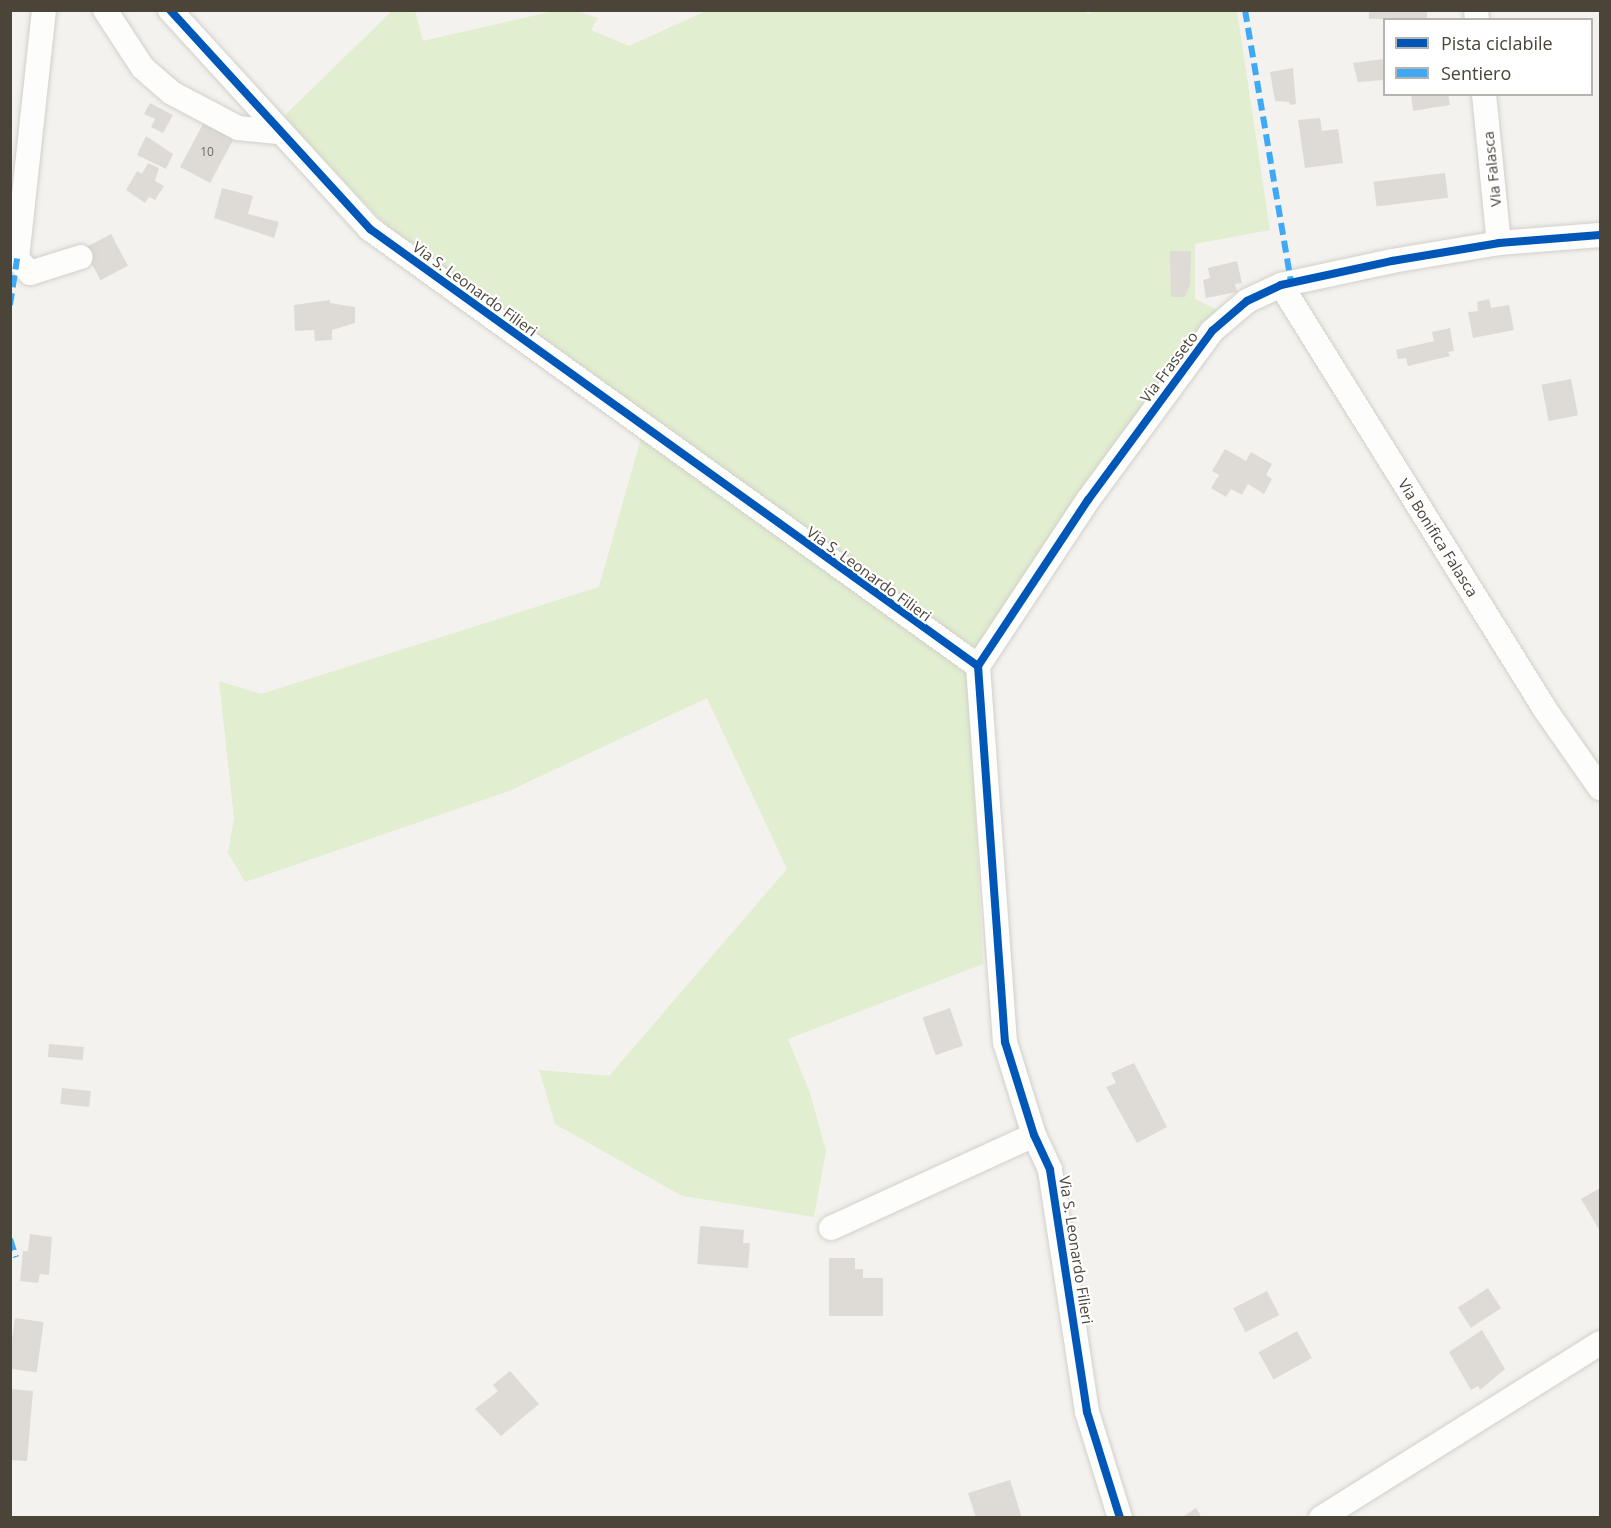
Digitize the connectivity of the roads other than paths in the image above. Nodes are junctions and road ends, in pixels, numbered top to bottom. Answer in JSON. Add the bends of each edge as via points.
{"nodes":[{"id":1,"x":44,"y":10,"type":"edge"},
{"id":2,"x":105,"y":10,"type":"edge"},
{"id":3,"x":170,"y":10,"type":"edge"},
{"id":4,"x":1484,"y":96,"type":"edge"},
{"id":5,"x":278,"y":132,"type":"junction"},
{"id":6,"x":1600,"y":235,"type":"edge"},
{"id":7,"x":1499,"y":243,"type":"junction"},
{"id":8,"x":81,"y":257,"type":"dead end"},
{"id":9,"x":1281,"y":285,"type":"junction"},
{"id":10,"x":978,"y":666,"type":"junction"},
{"id":11,"x":1600,"y":788,"type":"edge"},
{"id":12,"x":1034,"y":1135,"type":"junction"},
{"id":13,"x":831,"y":1228,"type":"dead end"},
{"id":14,"x":1600,"y":1343,"type":"edge"},
{"id":15,"x":1120,"y":1518,"type":"edge"},
{"id":16,"x":1321,"y":1518,"type":"edge"}],
"edges":[{"from":1,"to":8,"type":"street","via":[[16,259],[30,273]]},
{"from":2,"to":5,"type":"street","via":[[143,68],[172,93],[238,128]]},
{"from":3,"to":5,"type":"street","name":"Via S. Leonardo Filieri"},
{"from":4,"to":7,"type":"street","name":"Via Falasca"},
{"from":5,"to":10,"type":"street","name":"Via S. Leonardo Filieri","via":[[370,229]]},
{"from":6,"to":7,"type":"street","name":"Via Frasseto"},
{"from":7,"to":9,"type":"street","name":"Via Frasseto"},
{"from":9,"to":10,"type":"street","name":"Via Frasseto","via":[[1247,301],[1212,331],[1088,500]]},
{"from":9,"to":11,"type":"street","name":"Via Bonifica Falasca","via":[[1544,708]]},
{"from":10,"to":12,"type":"street","name":"Via S. Leonardo Filieri","via":[[1005,1042]]},
{"from":12,"to":13,"type":"street"},
{"from":12,"to":15,"type":"street","name":"Via S. Leonardo Filieri","via":[[1050,1170],[1087,1412]]},
{"from":14,"to":16,"type":"street"}]}
